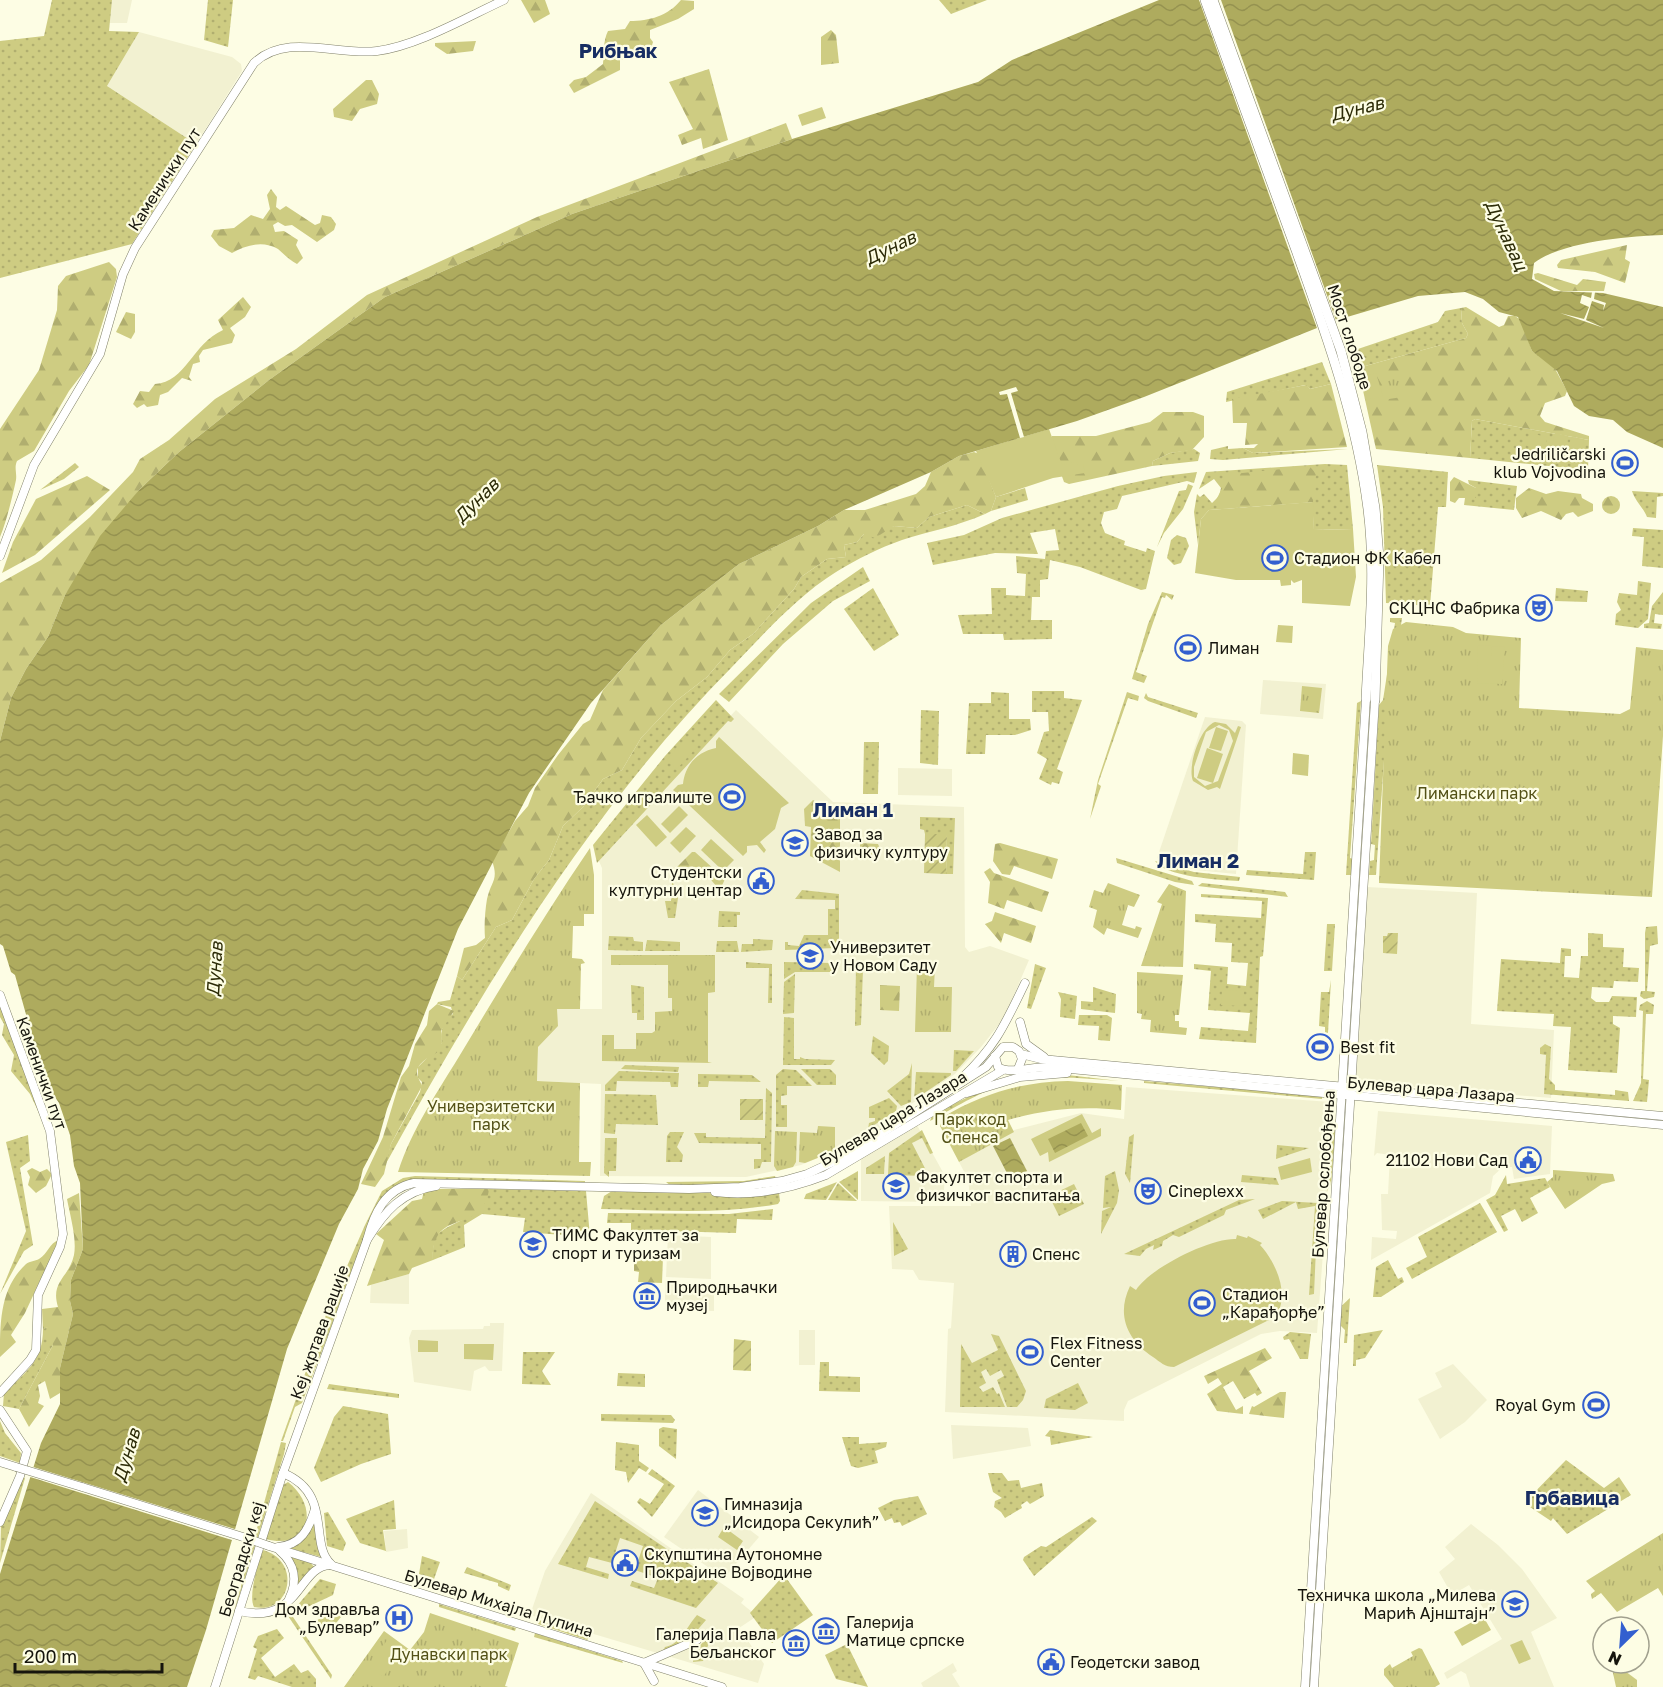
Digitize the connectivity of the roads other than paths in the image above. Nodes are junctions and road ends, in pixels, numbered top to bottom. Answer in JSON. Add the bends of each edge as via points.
{"nodes":[{"id":1,"x":504,"y":0,"type":"edge"},
{"id":2,"x":1205,"y":0,"type":"edge"},
{"id":3,"x":1213,"y":0,"type":"edge"},
{"id":4,"x":0,"y":556,"type":"edge"},
{"id":5,"x":1371,"y":699,"type":"junction"},
{"id":6,"x":1026,"y":984,"type":"dead end"},
{"id":7,"x":0,"y":995,"type":"edge"},
{"id":8,"x":1020,"y":1022,"type":"dead end"},
{"id":9,"x":1021,"y":1053,"type":"junction"},
{"id":10,"x":995,"y":1056,"type":"junction"},
{"id":11,"x":1054,"y":1060,"type":"junction"},
{"id":12,"x":1018,"y":1069,"type":"junction"},
{"id":13,"x":1003,"y":1070,"type":"junction"},
{"id":14,"x":1089,"y":1071,"type":"junction"},
{"id":15,"x":954,"y":1087,"type":"junction"},
{"id":16,"x":1342,"y":1090,"type":"junction"},
{"id":17,"x":1351,"y":1091,"type":"junction"},
{"id":18,"x":960,"y":1095,"type":"junction"},
{"id":19,"x":1663,"y":1116,"type":"edge"},
{"id":20,"x":1663,"y":1125,"type":"edge"},
{"id":21,"x":446,"y":1184,"type":"junction"},
{"id":22,"x":689,"y":1189,"type":"junction"},
{"id":23,"x":392,"y":1206,"type":"joint"},
{"id":24,"x":367,"y":1240,"type":"junction"},
{"id":25,"x":0,"y":1393,"type":"edge"},
{"id":26,"x":0,"y":1410,"type":"edge"},
{"id":27,"x":0,"y":1462,"type":"edge"},
{"id":28,"x":283,"y":1473,"type":"junction"},
{"id":29,"x":2,"y":1509,"type":"edge"},
{"id":30,"x":315,"y":1509,"type":"junction"},
{"id":31,"x":0,"y":1522,"type":"edge"},
{"id":32,"x":272,"y":1547,"type":"junction"},
{"id":33,"x":332,"y":1565,"type":"junction"},
{"id":34,"x":285,"y":1605,"type":"junction"},
{"id":35,"x":239,"y":1611,"type":"junction"},
{"id":36,"x":697,"y":1640,"type":"dead end"},
{"id":37,"x":644,"y":1663,"type":"junction"},
{"id":38,"x":654,"y":1681,"type":"dead end"},
{"id":39,"x":215,"y":1687,"type":"edge"},
{"id":40,"x":722,"y":1687,"type":"edge"},
{"id":41,"x":1305,"y":1687,"type":"edge"},
{"id":42,"x":1314,"y":1687,"type":"edge"}],
"edges":[{"from":1,"to":4,"type":"main road","name":"Каменички пут","via":[[389,49],[361,52],[282,47],[254,63],[135,248],[123,274],[100,354],[38,458]]},
{"from":2,"to":5,"type":"highway","name":"Мост слободе","via":[[1334,354],[1353,425],[1368,509]]},
{"from":3,"to":5,"type":"highway","name":"Мост слободе","via":[[1341,351],[1362,432],[1378,537],[1380,591]]},
{"from":5,"to":16,"type":"main road","name":"Булевар ослобођења"},
{"from":5,"to":17,"type":"main road","name":"Булевар ослобођења"},
{"from":6,"to":15,"type":"main road","via":[[994,1045]]},
{"from":7,"to":25,"type":"main road","name":"Каменички пут","via":[[50,1131],[63,1234],[38,1295],[36,1350]]},
{"from":8,"to":11,"type":"main road","via":[[1030,1048]]},
{"from":9,"to":10,"type":"main road","via":[[1017,1048],[1006,1047]]},
{"from":9,"to":11,"type":"main road","name":"Булевар цара Лазара","via":[[1029,1058]]},
{"from":9,"to":12,"type":"main road"},
{"from":10,"to":13,"type":"main road"},
{"from":10,"to":15,"type":"main road","name":"Булевар цара Лазара","via":[[986,1067]]},
{"from":11,"to":16,"type":"main road","name":"Булевар цара Лазара"},
{"from":12,"to":13,"type":"main road"},
{"from":12,"to":14,"type":"main road","name":"Булевар цара Лазара","via":[[1038,1066]]},
{"from":13,"to":18,"type":"main road","name":"Булевар цара Лазара"},
{"from":14,"to":16,"type":"main road","name":"Булевар цара Лазара"},
{"from":14,"to":18,"type":"main road","via":[[1029,1076]]},
{"from":15,"to":22,"type":"main road","name":"Булевар цара Лазара","via":[[848,1155],[807,1174],[749,1186]]},
{"from":16,"to":17,"type":"main road","name":"Булевар цара Лазара"},
{"from":16,"to":41,"type":"main road","name":"Булевар ослобођења"},
{"from":17,"to":19,"type":"main road","name":"Булевар цара Лазара"},
{"from":17,"to":20,"type":"main road","name":"Булевар цара Лазара"},
{"from":17,"to":42,"type":"main road","name":"Булевар ослобођења"},
{"from":18,"to":22,"type":"main road","name":"Булевар цара Лазара","via":[[817,1179],[744,1195]]},
{"from":21,"to":22,"type":"main road","name":"Булевар цара Лазара"},
{"from":21,"to":23,"type":"main road","name":"Булевар цара Лазара","via":[[418,1190]]},
{"from":21,"to":24,"type":"main road","name":"Булевар цара Лазара","via":[[414,1183],[392,1191],[376,1215]]},
{"from":23,"to":24,"type":"main road","name":"Кеј жртава рације"},
{"from":24,"to":28,"type":"main road","name":"Кеј жртава рације"},
{"from":26,"to":29,"type":"main road","via":[[27,1451],[20,1476]]},
{"from":27,"to":32,"type":"main road","name":"Булевар Михајла Пупина","bridge":true},
{"from":28,"to":30,"type":"main road","via":[[303,1486]]},
{"from":28,"to":35,"type":"main road","name":"Београдски кеј"},
{"from":29,"to":31,"type":"main road"},
{"from":30,"to":32,"type":"main road","via":[[305,1534],[289,1545]]},
{"from":30,"to":33,"type":"main road","via":[[324,1553]]},
{"from":32,"to":33,"type":"main road","name":"Булевар Михајла Пупина"},
{"from":32,"to":34,"type":"main road","via":[[287,1557],[295,1579]]},
{"from":33,"to":34,"type":"main road","via":[[319,1568]]},
{"from":33,"to":37,"type":"main road","name":"Булевар Михајла Пупина"},
{"from":34,"to":35,"type":"main road","via":[[264,1614]]},
{"from":35,"to":39,"type":"main road","name":"Београдски кеј"},
{"from":36,"to":37,"type":"main road"},
{"from":37,"to":38,"type":"main road"},
{"from":37,"to":40,"type":"main road","name":"Булевар Михајла Пупина"}]}
